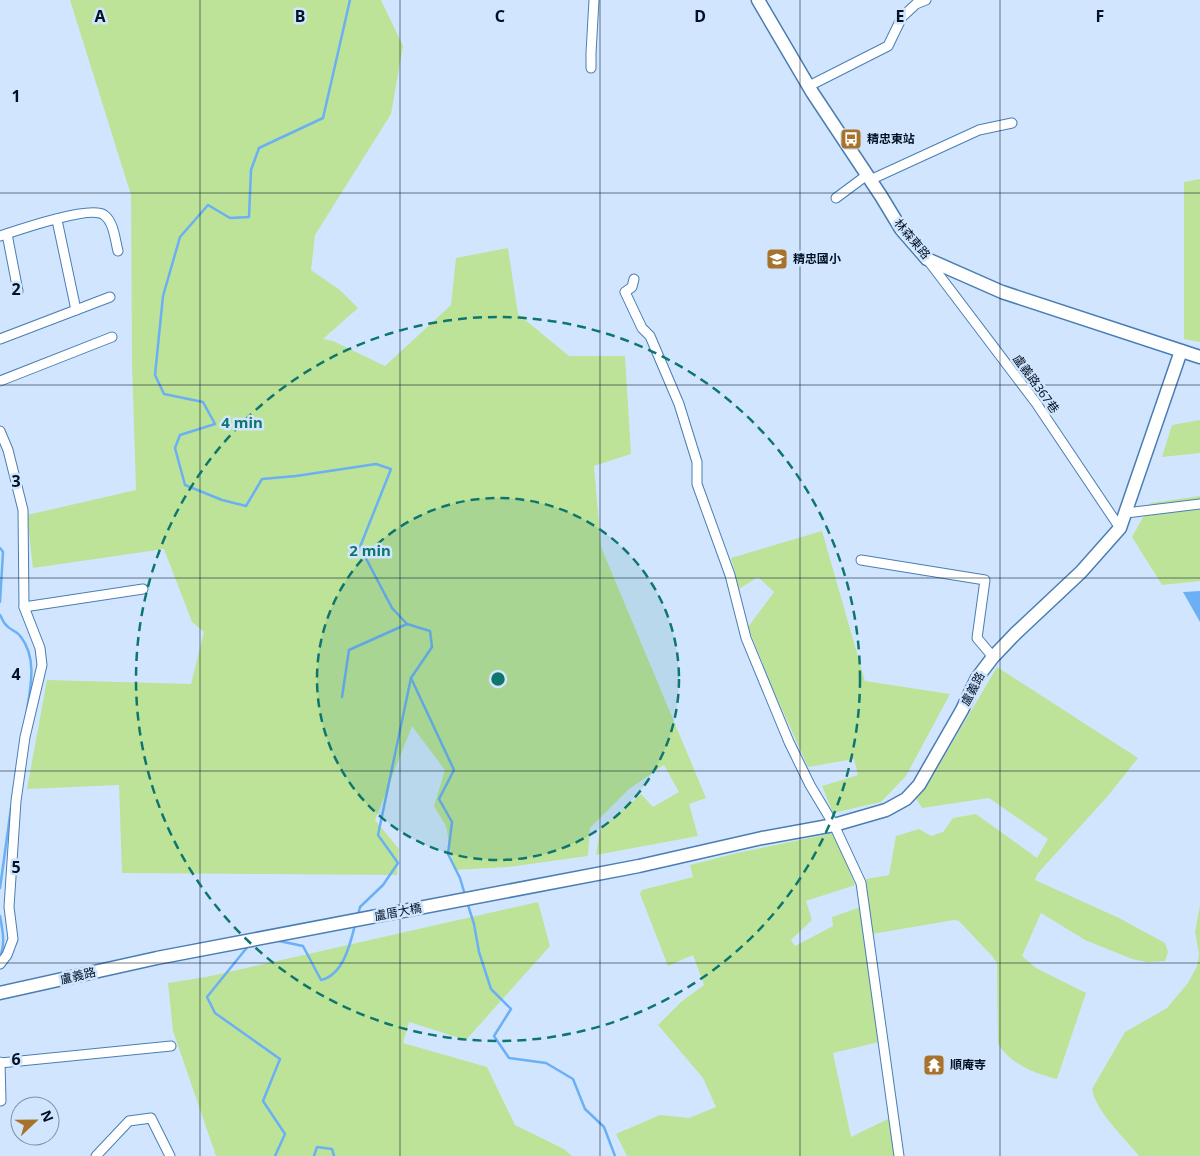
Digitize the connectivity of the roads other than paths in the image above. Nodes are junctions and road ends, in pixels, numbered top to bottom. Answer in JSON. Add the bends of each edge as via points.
{"nodes":[{"id":1,"x":594,"y":0,"type":"edge"},
{"id":2,"x":758,"y":0,"type":"edge"},
{"id":3,"x":926,"y":0,"type":"edge"},
{"id":4,"x":591,"y":68,"type":"dead end"},
{"id":5,"x":809,"y":86,"type":"junction"},
{"id":6,"x":1012,"y":123,"type":"dead end"},
{"id":7,"x":869,"y":177,"type":"junction"},
{"id":8,"x":836,"y":198,"type":"dead end"},
{"id":9,"x":57,"y":220,"type":"junction"},
{"id":10,"x":4,"y":235,"type":"edge"},
{"id":11,"x":118,"y":251,"type":"dead end"},
{"id":12,"x":927,"y":259,"type":"junction"},
{"id":13,"x":634,"y":278,"type":"dead end"},
{"id":14,"x":18,"y":291,"type":"dead end"},
{"id":15,"x":110,"y":298,"type":"dead end"},
{"id":16,"x":76,"y":310,"type":"junction"},
{"id":17,"x":112,"y":337,"type":"dead end"},
{"id":18,"x":0,"y":339,"type":"edge"},
{"id":19,"x":1181,"y":351,"type":"junction"},
{"id":20,"x":1200,"y":357,"type":"edge"},
{"id":21,"x":0,"y":381,"type":"edge"},
{"id":22,"x":0,"y":430,"type":"edge"},
{"id":23,"x":1200,"y":504,"type":"edge"},
{"id":24,"x":1126,"y":513,"type":"junction"},
{"id":25,"x":1120,"y":528,"type":"junction"},
{"id":26,"x":861,"y":560,"type":"dead end"},
{"id":27,"x":143,"y":589,"type":"dead end"},
{"id":28,"x":24,"y":607,"type":"junction"},
{"id":29,"x":993,"y":657,"type":"junction"},
{"id":30,"x":834,"y":825,"type":"junction"},
{"id":31,"x":639,"y":866,"type":"joint"},
{"id":32,"x":157,"y":958,"type":"joint"},
{"id":33,"x":0,"y":964,"type":"edge"},
{"id":34,"x":0,"y":993,"type":"edge"},
{"id":35,"x":171,"y":1046,"type":"dead end"},
{"id":36,"x":0,"y":1062,"type":"edge"},
{"id":37,"x":1,"y":1101,"type":"dead end"},
{"id":38,"x":96,"y":1156,"type":"edge"},
{"id":39,"x":170,"y":1156,"type":"edge"},
{"id":40,"x":900,"y":1156,"type":"edge"}],
"edges":[{"from":1,"to":4,"type":"street"},
{"from":2,"to":5,"type":"street","name":"林森東路"},
{"from":3,"to":5,"type":"street","via":[[916,4],[902,17],[888,46]]},
{"from":5,"to":7,"type":"street","name":"林森東路"},
{"from":6,"to":7,"type":"street","via":[[979,130]]},
{"from":7,"to":8,"type":"street"},
{"from":7,"to":12,"type":"street","name":"林森東路","via":[[901,229]]},
{"from":9,"to":10,"type":"street"},
{"from":9,"to":11,"type":"street","via":[[99,212],[112,226]]},
{"from":9,"to":16,"type":"street"},
{"from":10,"to":14,"type":"street"},
{"from":12,"to":19,"type":"street","name":"林森東路","via":[[1002,292]]},
{"from":12,"to":25,"type":"street","name":"盧義路367巷","via":[[1036,403]]},
{"from":13,"to":30,"type":"street","via":[[632,287],[625,292],[642,328],[650,336],[678,404],[697,462],[697,484],[730,575],[746,638],[788,742]]},
{"from":15,"to":16,"type":"street"},
{"from":16,"to":18,"type":"street"},
{"from":17,"to":21,"type":"street"},
{"from":19,"to":20,"type":"street","name":"林森東路"},
{"from":19,"to":24,"type":"street","name":"盧義路"},
{"from":22,"to":28,"type":"street","via":[[23,510]]},
{"from":23,"to":24,"type":"street"},
{"from":24,"to":25,"type":"street","name":"盧義路"},
{"from":25,"to":29,"type":"street","name":"盧義路","via":[[1081,572]]},
{"from":26,"to":29,"type":"street","via":[[985,580],[977,638]]},
{"from":27,"to":28,"type":"street"},
{"from":28,"to":33,"type":"street","via":[[40,648],[42,665],[16,801],[10,907],[13,939]]},
{"from":29,"to":30,"type":"street","name":"盧義路","via":[[977,678],[920,785],[906,799],[886,810]]},
{"from":30,"to":31,"type":"street","name":"盧義路"},
{"from":30,"to":40,"type":"street","via":[[862,890]]},
{"from":31,"to":32,"type":"street","name":"盧厝大橋"},
{"from":32,"to":34,"type":"street","name":"盧義路"},
{"from":35,"to":36,"type":"street"},
{"from":36,"to":37,"type":"street"},
{"from":38,"to":39,"type":"street","via":[[129,1121],[152,1118]]}]}
